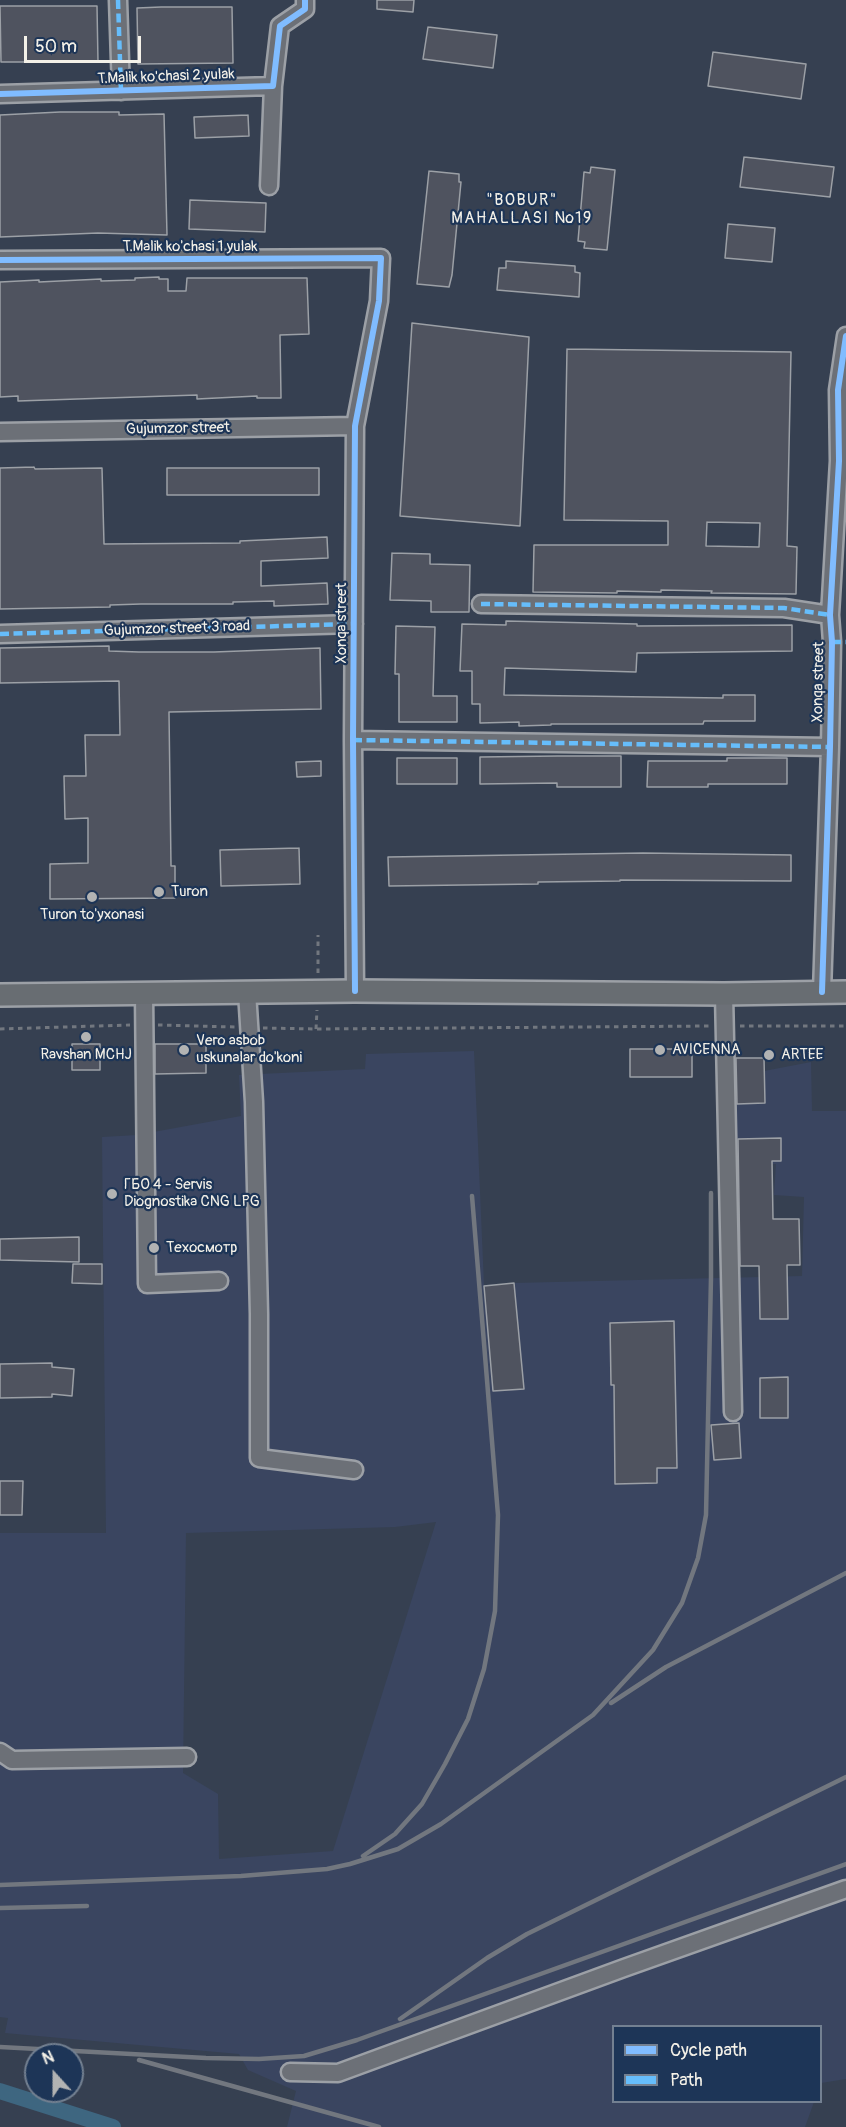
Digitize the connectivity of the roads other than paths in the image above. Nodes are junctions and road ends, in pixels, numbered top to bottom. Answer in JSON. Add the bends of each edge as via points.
{"nodes":[{"id":1,"x":118,"y":0,"type":"edge"},
{"id":2,"x":305,"y":0,"type":"edge"},
{"id":3,"x":273,"y":86,"type":"junction"},
{"id":4,"x":121,"y":91,"type":"junction"},
{"id":5,"x":0,"y":94,"type":"edge"},
{"id":6,"x":269,"y":186,"type":"dead end"},
{"id":7,"x":381,"y":258,"type":"joint"},
{"id":8,"x":0,"y":260,"type":"edge"},
{"id":9,"x":846,"y":336,"type":"edge"},
{"id":10,"x":355,"y":426,"type":"junction"},
{"id":11,"x":0,"y":432,"type":"edge"},
{"id":12,"x":842,"y":461,"type":"edge"},
{"id":13,"x":481,"y":604,"type":"dead end"},
{"id":14,"x":830,"y":615,"type":"junction"},
{"id":15,"x":354,"y":624,"type":"junction"},
{"id":16,"x":0,"y":634,"type":"edge"},
{"id":17,"x":839,"y":642,"type":"edge"},
{"id":18,"x":353,"y":740,"type":"junction"},
{"id":19,"x":830,"y":747,"type":"junction"},
{"id":20,"x":355,"y":991,"type":"junction"},
{"id":21,"x":247,"y":992,"type":"junction"},
{"id":22,"x":822,"y":992,"type":"junction"},
{"id":23,"x":846,"y":992,"type":"edge"},
{"id":24,"x":144,"y":994,"type":"junction"},
{"id":25,"x":724,"y":994,"type":"junction"},
{"id":26,"x":0,"y":995,"type":"edge"},
{"id":27,"x":219,"y":1281,"type":"dead end"},
{"id":28,"x":733,"y":1412,"type":"dead end"},
{"id":29,"x":354,"y":1470,"type":"dead end"},
{"id":30,"x":0,"y":1752,"type":"edge"},
{"id":31,"x":187,"y":1757,"type":"dead end"},
{"id":32,"x":846,"y":1889,"type":"edge"},
{"id":33,"x":290,"y":2072,"type":"dead end"}],
"edges":[{"from":1,"to":4,"type":"street"},
{"from":2,"to":3,"type":"street","via":[[305,9],[280,26]]},
{"from":3,"to":4,"type":"street","name":"T.Malik ko'chasi 2 yulak"},
{"from":3,"to":6,"type":"street"},
{"from":4,"to":5,"type":"street","name":"T.Malik ko'chasi 2 yulak"},
{"from":7,"to":8,"type":"street","name":"T.Malik ko'chasi 1 yulak"},
{"from":7,"to":10,"type":"street","name":"Xonqa street","via":[[379,301]]},
{"from":9,"to":12,"type":"street","name":"Xonqa street","via":[[838,390]]},
{"from":10,"to":11,"type":"street","name":"Gujumzor street"},
{"from":10,"to":15,"type":"street","name":"Xonqa street"},
{"from":12,"to":14,"type":"street","name":"Xonqa street"},
{"from":13,"to":14,"type":"street","via":[[784,608]]},
{"from":14,"to":17,"type":"street","name":"Xonqa street"},
{"from":15,"to":16,"type":"street","name":"Gujumzor street 3 road"},
{"from":15,"to":18,"type":"street","name":"Xonqa street"},
{"from":17,"to":19,"type":"street","name":"Xonqa street"},
{"from":18,"to":19,"type":"street"},
{"from":18,"to":20,"type":"street","name":"Xonqa street"},
{"from":19,"to":22,"type":"street","name":"Xonqa street"},
{"from":20,"to":21,"type":"main road"},
{"from":20,"to":25,"type":"main road"},
{"from":21,"to":24,"type":"main road"},
{"from":21,"to":29,"type":"street","via":[[254,1102],[259,1458]]},
{"from":22,"to":23,"type":"main road"},
{"from":22,"to":25,"type":"main road"},
{"from":24,"to":26,"type":"main road"},
{"from":24,"to":27,"type":"street","via":[[147,1284]]},
{"from":25,"to":28,"type":"street"},
{"from":30,"to":31,"type":"street","via":[[12,1760]]},
{"from":32,"to":33,"type":"street","via":[[338,2073]]}]}
